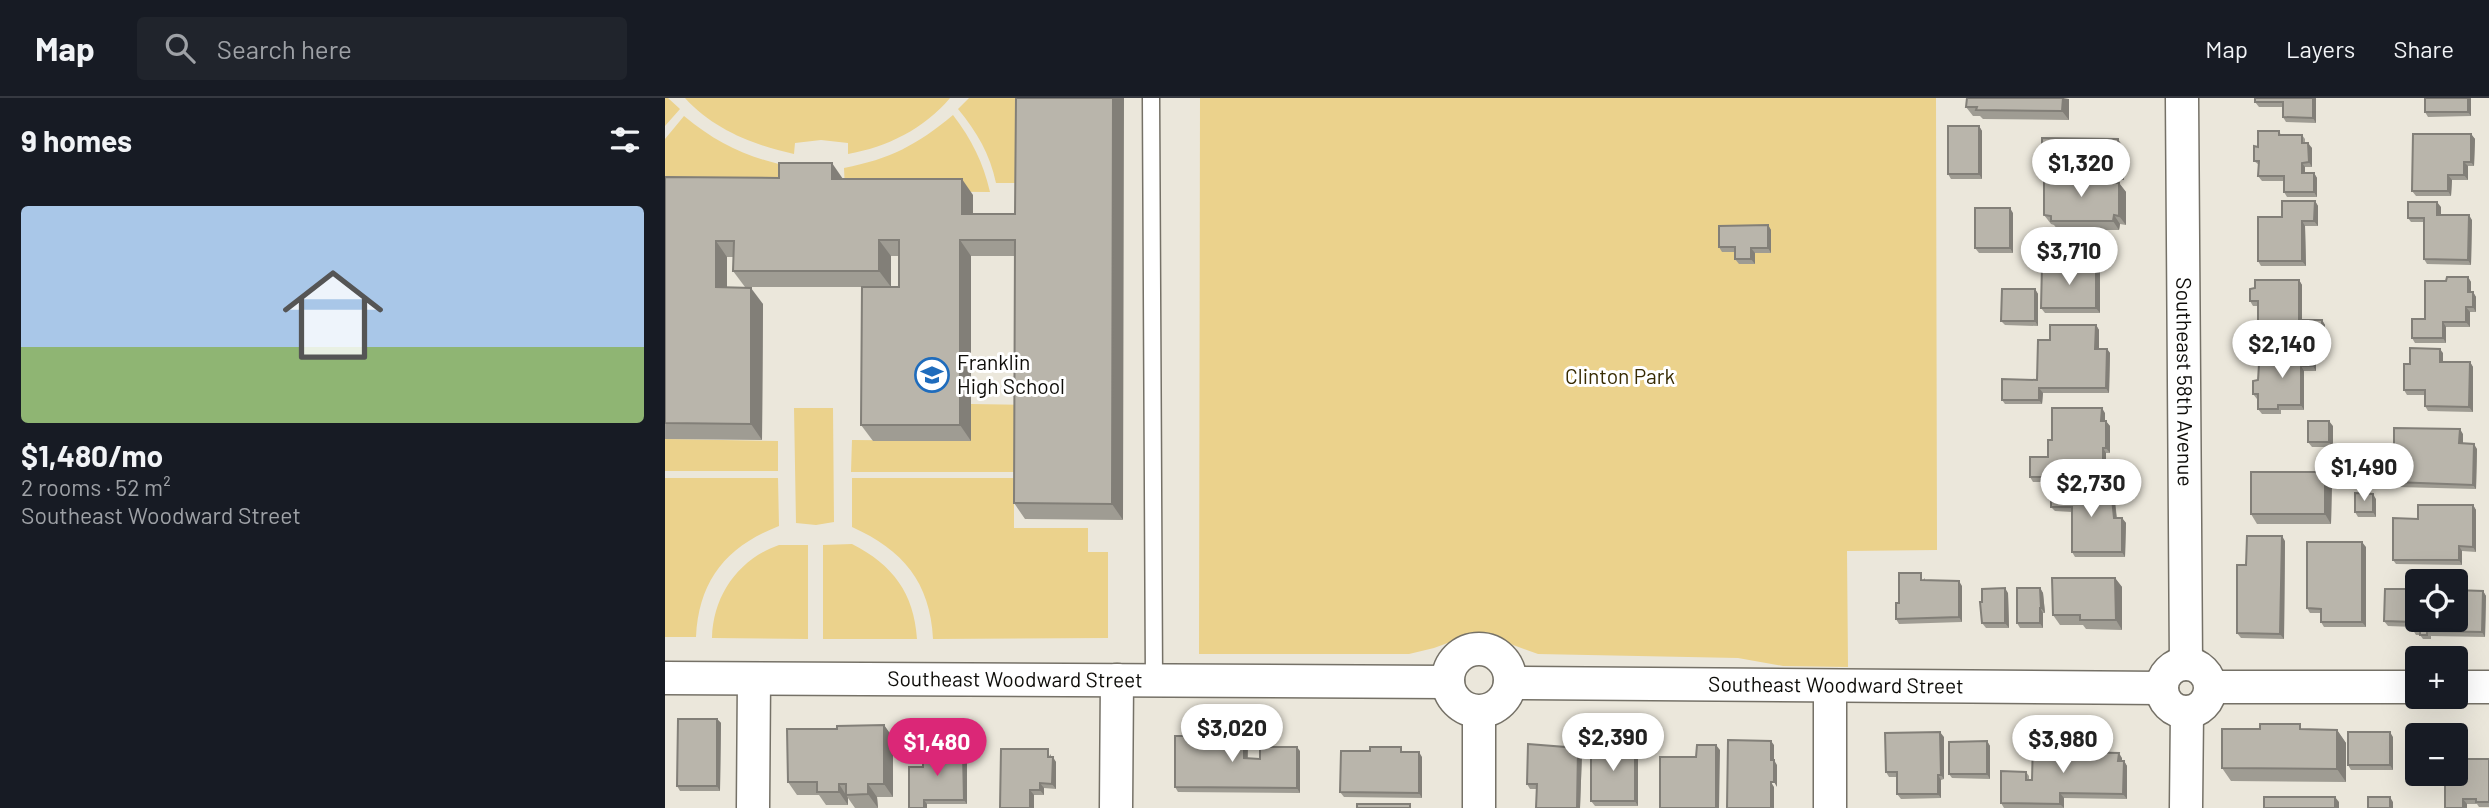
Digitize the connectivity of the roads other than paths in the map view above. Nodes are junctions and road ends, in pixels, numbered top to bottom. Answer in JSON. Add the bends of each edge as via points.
{"nodes":[{"id":1,"x":1151,"y":98,"type":"edge"},
{"id":2,"x":2182,"y":98,"type":"edge"},
{"id":3,"x":2186,"y":664,"type":"junction"},
{"id":4,"x":665,"y":678,"type":"edge"},
{"id":5,"x":754,"y":678,"type":"junction"},
{"id":6,"x":1117,"y":680,"type":"junction"},
{"id":7,"x":1154,"y":680,"type":"junction"},
{"id":8,"x":1448,"y":682,"type":"junction"},
{"id":9,"x":1510,"y":683,"type":"junction"},
{"id":10,"x":1830,"y":687,"type":"junction"},
{"id":11,"x":2211,"y":687,"type":"junction"},
{"id":12,"x":2405,"y":687,"type":"edge"},
{"id":13,"x":2468,"y":687,"type":"edge"},
{"id":14,"x":2489,"y":687,"type":"edge"},
{"id":15,"x":2162,"y":688,"type":"junction"},
{"id":16,"x":1479,"y":712,"type":"junction"},
{"id":17,"x":2187,"y":712,"type":"junction"},
{"id":18,"x":753,"y":808,"type":"edge"},
{"id":19,"x":1116,"y":808,"type":"edge"},
{"id":20,"x":1479,"y":808,"type":"edge"},
{"id":21,"x":1830,"y":808,"type":"edge"},
{"id":22,"x":2186,"y":808,"type":"edge"}],
"edges":[{"from":1,"to":7,"type":"lane"},
{"from":2,"to":3,"type":"street","name":"Southeast 58th Avenue"},
{"from":3,"to":11,"type":"street","via":[[2203,670]]},
{"from":3,"to":15,"type":"street","via":[[2169,671]]},
{"from":4,"to":5,"type":"street","name":"Southeast Woodward Street"},
{"from":5,"to":6,"type":"street","name":"Southeast Woodward Street"},
{"from":5,"to":18,"type":"street"},
{"from":6,"to":7,"type":"street","name":"Southeast Woodward Street"},
{"from":6,"to":19,"type":"street"},
{"from":7,"to":8,"type":"street","name":"Southeast Woodward Street"},
{"from":8,"to":9,"type":"street","via":[[1458,658],[1483,649],[1503,661]]},
{"from":8,"to":16,"type":"street","via":[[1457,703]]},
{"from":9,"to":10,"type":"street","name":"Southeast Woodward Street"},
{"from":9,"to":16,"type":"street","via":[[1503,701]]},
{"from":10,"to":15,"type":"street","name":"Southeast Woodward Street"},
{"from":10,"to":21,"type":"street"},
{"from":11,"to":12,"type":"street"},
{"from":11,"to":17,"type":"street","via":[[2204,705]]},
{"from":13,"to":14,"type":"street"},
{"from":15,"to":17,"type":"street","via":[[2168,704]]},
{"from":16,"to":20,"type":"street"},
{"from":17,"to":22,"type":"street"}]}
